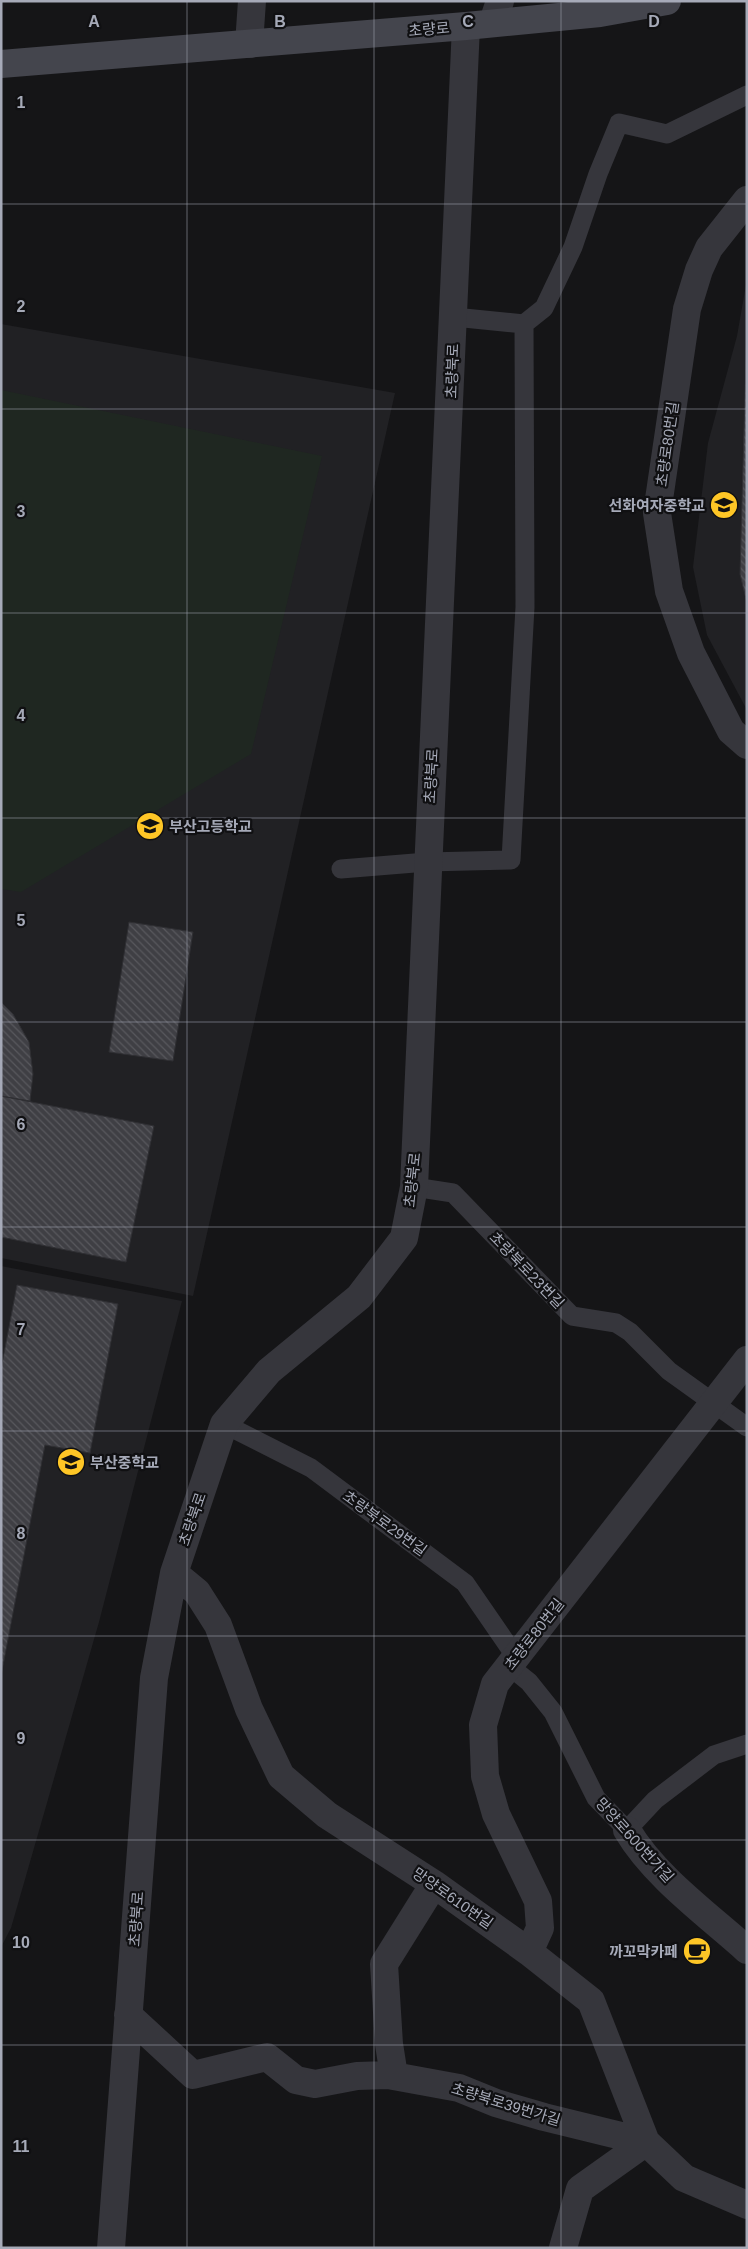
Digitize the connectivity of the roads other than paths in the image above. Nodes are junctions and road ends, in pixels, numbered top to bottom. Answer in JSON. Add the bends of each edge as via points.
{"nodes":[{"id":1,"x":252,"y":1,"type":"edge"},
{"id":2,"x":667,"y":1,"type":"edge"},
{"id":3,"x":496,"y":12,"type":"edge"},
{"id":4,"x":466,"y":26,"type":"junction"},
{"id":5,"x":249,"y":44,"type":"junction"},
{"id":6,"x":1,"y":64,"type":"edge"},
{"id":7,"x":747,"y":95,"type":"edge"},
{"id":8,"x":747,"y":200,"type":"edge"},
{"id":9,"x":454,"y":317,"type":"junction"},
{"id":10,"x":524,"y":324,"type":"junction"},
{"id":11,"x":747,"y":745,"type":"edge"},
{"id":12,"x":427,"y":862,"type":"junction"},
{"id":13,"x":340,"y":869,"type":"dead end"},
{"id":14,"x":414,"y":1187,"type":"junction"},
{"id":15,"x":747,"y":1360,"type":"edge"},
{"id":16,"x":714,"y":1404,"type":"junction"},
{"id":17,"x":224,"y":1424,"type":"junction"},
{"id":18,"x":747,"y":1427,"type":"edge"},
{"id":19,"x":174,"y":1573,"type":"junction"},
{"id":20,"x":512,"y":1661,"type":"junction"},
{"id":21,"x":747,"y":1744,"type":"edge"},
{"id":22,"x":627,"y":1830,"type":"junction"},
{"id":23,"x":434,"y":1884,"type":"junction"},
{"id":24,"x":747,"y":1950,"type":"edge"},
{"id":25,"x":529,"y":1952,"type":"junction"},
{"id":26,"x":128,"y":2015,"type":"junction"},
{"id":27,"x":394,"y":2076,"type":"junction"},
{"id":28,"x":646,"y":2142,"type":"junction"},
{"id":29,"x":747,"y":2205,"type":"edge"},
{"id":30,"x":111,"y":2248,"type":"edge"},
{"id":31,"x":563,"y":2248,"type":"edge"}],
"edges":[{"from":1,"to":5,"type":"street"},
{"from":2,"to":3,"type":"main road","name":"초량로","via":[[600,13]]},
{"from":3,"to":4,"type":"main road","name":"초량로"},
{"from":4,"to":5,"type":"main road","name":"초량로"},
{"from":4,"to":9,"type":"street","name":"초량북로"},
{"from":5,"to":6,"type":"main road","name":"초량로"},
{"from":7,"to":10,"type":"lane","via":[[667,134],[619,123],[573,247],[544,308]]},
{"from":8,"to":11,"type":"street","name":"초량로80번길","via":[[709,248],[687,309],[657,513],[670,591],[691,653],[732,731]]},
{"from":9,"to":10,"type":"lane"},
{"from":9,"to":12,"type":"street","name":"초량북로"},
{"from":10,"to":12,"type":"lane","via":[[525,607],[511,860]]},
{"from":12,"to":13,"type":"lane"},
{"from":12,"to":14,"type":"street","name":"초량북로"},
{"from":14,"to":16,"type":"lane","name":"초량북로23번길","via":[[453,1192],[572,1316],[616,1323],[630,1332],[668,1371]]},
{"from":14,"to":17,"type":"street","name":"초량북로","via":[[404,1238],[359,1297],[269,1371]]},
{"from":15,"to":16,"type":"street","name":"초량로80번길"},
{"from":16,"to":18,"type":"lane","name":"초량북로23번길"},
{"from":16,"to":20,"type":"street","name":"초량로80번길"},
{"from":17,"to":19,"type":"street","name":"초량북로"},
{"from":17,"to":20,"type":"lane","name":"초량북로29번길","via":[[311,1468],[465,1583]]},
{"from":19,"to":23,"type":"street","name":"망양로610번길","via":[[197,1592],[218,1625],[249,1709],[281,1776],[327,1815]]},
{"from":19,"to":26,"type":"street","name":"초량북로","via":[[154,1678]]},
{"from":20,"to":22,"type":"lane","name":"망양로600번가길","via":[[553,1712],[596,1798]]},
{"from":20,"to":25,"type":"street","name":"초량로80번길","via":[[495,1684],[483,1725],[485,1776],[496,1814],[538,1901],[540,1928]]},
{"from":21,"to":22,"type":"lane","via":[[714,1755],[655,1800]]},
{"from":22,"to":24,"type":"street","name":"망양로600번가길","via":[[638,1848],[662,1874]]},
{"from":23,"to":25,"type":"street","name":"망양로610번길"},
{"from":23,"to":27,"type":"street","via":[[384,1964]]},
{"from":25,"to":28,"type":"street","name":"망양로610번길","via":[[591,2001]]},
{"from":26,"to":27,"type":"street","name":"초량북로39번가길","via":[[193,2075],[267,2057],[296,2080],[315,2084],[357,2076]]},
{"from":26,"to":30,"type":"street","name":"초량북로","via":[[130,2025]]},
{"from":27,"to":28,"type":"street","name":"초량북로39번가길","via":[[459,2088],[528,2113]]},
{"from":28,"to":29,"type":"street","name":"망양로610번길","via":[[684,2178]]},
{"from":28,"to":31,"type":"street","via":[[580,2189]]}]}
